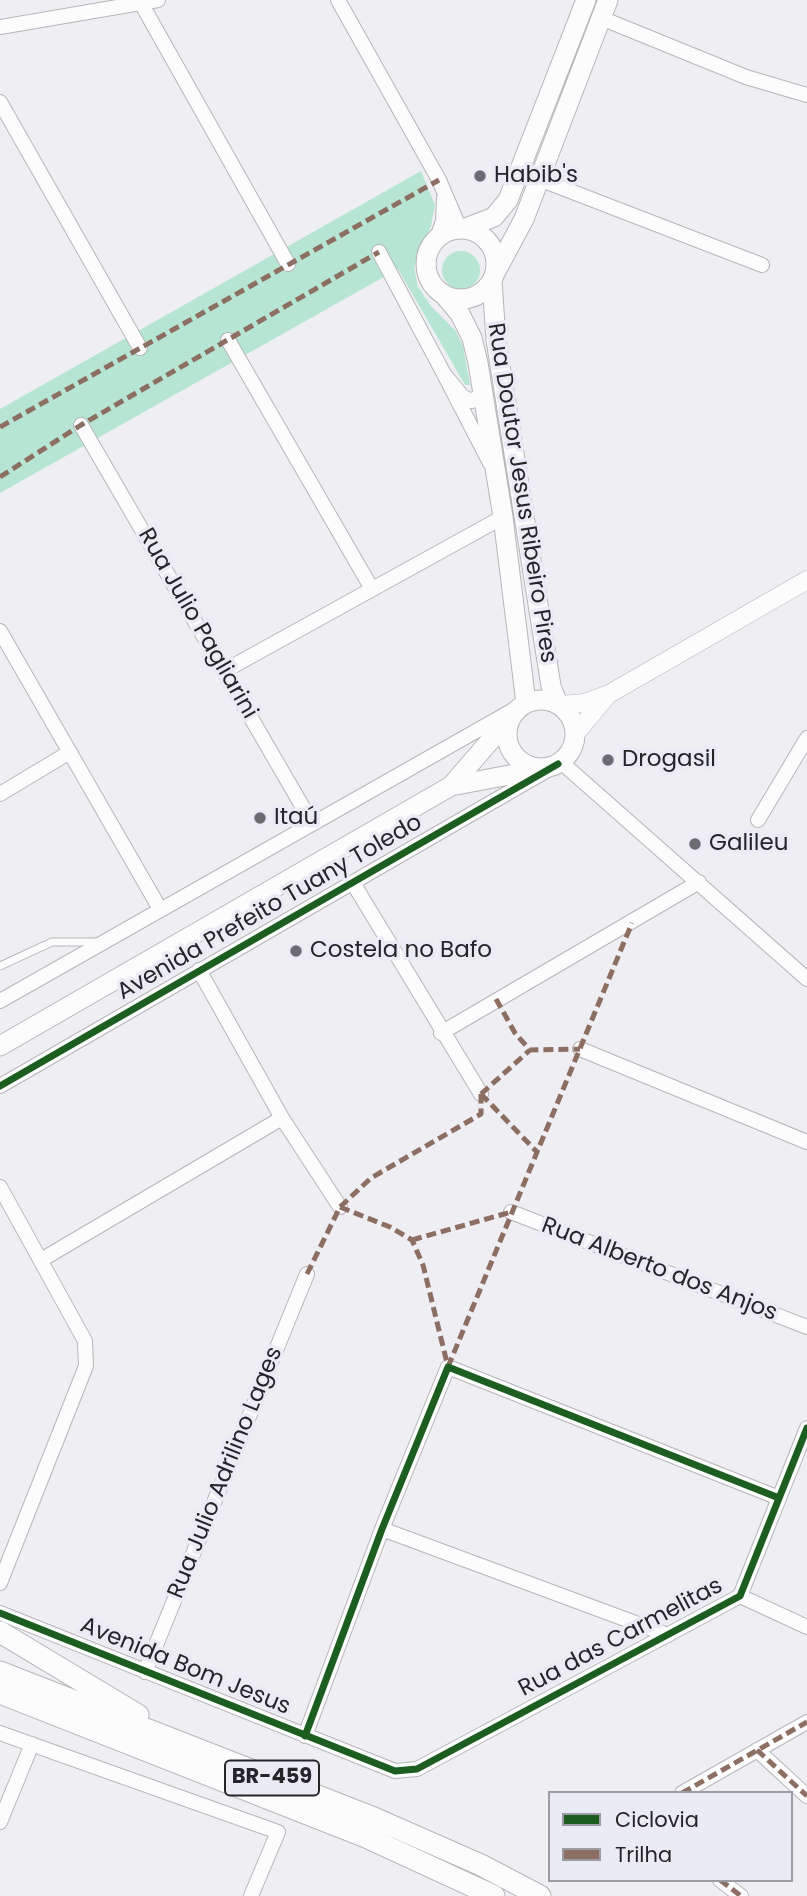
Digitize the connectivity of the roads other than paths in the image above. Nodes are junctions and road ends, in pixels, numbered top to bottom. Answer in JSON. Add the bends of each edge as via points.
{"nodes":[{"id":1,"x":158,"y":0,"type":"edge"},
{"id":2,"x":338,"y":0,"type":"edge"},
{"id":3,"x":586,"y":0,"type":"edge"},
{"id":4,"x":141,"y":3,"type":"junction"},
{"id":5,"x":604,"y":9,"type":"edge"},
{"id":6,"x":0,"y":27,"type":"edge"},
{"id":7,"x":807,"y":95,"type":"edge"},
{"id":8,"x":0,"y":102,"type":"edge"},
{"id":9,"x":539,"y":179,"type":"junction"},
{"id":10,"x":445,"y":193,"type":"junction"},
{"id":11,"x":461,"y":229,"type":"junction"},
{"id":12,"x":438,"y":238,"type":"junction"},
{"id":13,"x":379,"y":253,"type":"dead end"},
{"id":14,"x":288,"y":264,"type":"dead end"},
{"id":15,"x":762,"y":265,"type":"dead end"},
{"id":16,"x":494,"y":276,"type":"junction"},
{"id":17,"x":444,"y":295,"type":"junction"},
{"id":18,"x":228,"y":340,"type":"dead end"},
{"id":19,"x":140,"y":348,"type":"dead end"},
{"id":20,"x":444,"y":374,"type":"junction"},
{"id":21,"x":483,"y":393,"type":"junction"},
{"id":22,"x":81,"y":425,"type":"dead end"},
{"id":23,"x":496,"y":475,"type":"junction"},
{"id":24,"x":503,"y":517,"type":"junction"},
{"id":25,"x":807,"y":580,"type":"edge"},
{"id":26,"x":373,"y":589,"type":"junction"},
{"id":27,"x":0,"y":631,"type":"edge"},
{"id":28,"x":224,"y":671,"type":"junction"},
{"id":29,"x":609,"y":694,"type":"junction"},
{"id":30,"x":559,"y":704,"type":"junction"},
{"id":31,"x":520,"y":708,"type":"junction"},
{"id":32,"x":576,"y":733,"type":"junction"},
{"id":33,"x":807,"y":738,"type":"edge"},
{"id":34,"x":70,"y":752,"type":"junction"},
{"id":35,"x":553,"y":765,"type":"junction"},
{"id":36,"x":451,"y":786,"type":"junction"},
{"id":37,"x":0,"y":794,"type":"edge"},
{"id":38,"x":758,"y":820,"type":"dead end"},
{"id":39,"x":312,"y":823,"type":"junction"},
{"id":40,"x":699,"y":882,"type":"junction"},
{"id":41,"x":354,"y":883,"type":"junction"},
{"id":42,"x":160,"y":909,"type":"junction"},
{"id":43,"x":103,"y":942,"type":"junction"},
{"id":44,"x":0,"y":965,"type":"edge"},
{"id":45,"x":199,"y":970,"type":"junction"},
{"id":46,"x":807,"y":979,"type":"edge"},
{"id":47,"x":0,"y":1000,"type":"edge"},
{"id":48,"x":441,"y":1033,"type":"junction"},
{"id":49,"x":0,"y":1046,"type":"edge"},
{"id":50,"x":580,"y":1049,"type":"dead end"},
{"id":51,"x":0,"y":1086,"type":"edge"},
{"id":52,"x":481,"y":1094,"type":"dead end"},
{"id":53,"x":282,"y":1118,"type":"junction"},
{"id":54,"x":807,"y":1142,"type":"edge"},
{"id":55,"x":0,"y":1187,"type":"edge"},
{"id":56,"x":340,"y":1207,"type":"dead end"},
{"id":57,"x":511,"y":1212,"type":"dead end"},
{"id":58,"x":41,"y":1259,"type":"junction"},
{"id":59,"x":307,"y":1274,"type":"dead end"},
{"id":60,"x":807,"y":1327,"type":"edge"},
{"id":61,"x":807,"y":1428,"type":"edge"},
{"id":62,"x":779,"y":1498,"type":"junction"},
{"id":63,"x":382,"y":1529,"type":"junction"},
{"id":64,"x":0,"y":1583,"type":"edge"},
{"id":65,"x":740,"y":1597,"type":"junction"},
{"id":66,"x":0,"y":1613,"type":"edge"},
{"id":67,"x":807,"y":1627,"type":"edge"},
{"id":68,"x":0,"y":1633,"type":"edge"},
{"id":69,"x":668,"y":1635,"type":"junction"},
{"id":70,"x":0,"y":1672,"type":"edge"},
{"id":71,"x":145,"y":1672,"type":"junction"},
{"id":72,"x":0,"y":1693,"type":"edge"},
{"id":73,"x":0,"y":1704,"type":"edge"},
{"id":74,"x":807,"y":1722,"type":"edge"},
{"id":75,"x":0,"y":1733,"type":"edge"},
{"id":76,"x":305,"y":1736,"type":"junction"},
{"id":77,"x":181,"y":1743,"type":"junction"},
{"id":78,"x":32,"y":1744,"type":"junction"},
{"id":79,"x":757,"y":1750,"type":"junction"},
{"id":80,"x":173,"y":1763,"type":"junction"},
{"id":81,"x":395,"y":1771,"type":"joint"},
{"id":82,"x":685,"y":1791,"type":"edge"},
{"id":83,"x":807,"y":1796,"type":"edge"},
{"id":84,"x":0,"y":1822,"type":"edge"},
{"id":85,"x":723,"y":1882,"type":"edge"},
{"id":86,"x":251,"y":1896,"type":"edge"},
{"id":87,"x":494,"y":1896,"type":"edge"},
{"id":88,"x":540,"y":1896,"type":"edge"},
{"id":89,"x":741,"y":1896,"type":"edge"}],
"edges":[{"from":1,"to":4,"type":"street"},
{"from":2,"to":10,"type":"street"},
{"from":3,"to":11,"type":"main road","via":[[508,200],[494,217]]},
{"from":4,"to":6,"type":"street"},
{"from":4,"to":14,"type":"street"},
{"from":5,"to":7,"type":"street","via":[[746,77]]},
{"from":5,"to":9,"type":"main road"},
{"from":8,"to":19,"type":"street"},
{"from":9,"to":15,"type":"street"},
{"from":9,"to":16,"type":"main road"},
{"from":10,"to":11,"type":"street"},
{"from":10,"to":12,"type":"street"},
{"from":11,"to":12,"type":"main road"},
{"from":11,"to":16,"type":"main road","via":[[485,238],[493,249]]},
{"from":12,"to":17,"type":"main road","via":[[426,265],[429,277]]},
{"from":13,"to":20,"type":"street","name":"Rua Doutor Jesus Ribeiro Pires"},
{"from":16,"to":17,"type":"main road","via":[[481,293],[469,298]]},
{"from":16,"to":30,"type":"main road","name":"Rua Doutor Jesus Ribeiro Pires","via":[[496,340],[551,686]]},
{"from":17,"to":21,"type":"main road","name":"Rua Doutor Jesus Ribeiro Pires","via":[[472,338]]},
{"from":18,"to":26,"type":"street"},
{"from":20,"to":21,"type":"street","name":"Rua Doutor Jesus Ribeiro Pires","via":[[463,397],[472,401]]},
{"from":20,"to":23,"type":"street","name":"Rua Doutor Jesus Ribeiro Pires"},
{"from":21,"to":23,"type":"main road","name":"Rua Doutor Jesus Ribeiro Pires"},
{"from":22,"to":28,"type":"street","name":"Rua Julio Pagliarini"},
{"from":23,"to":24,"type":"main road","name":"Rua Doutor Jesus Ribeiro Pires"},
{"from":24,"to":26,"type":"street"},
{"from":24,"to":31,"type":"main road","name":"Rua Doutor Jesus Ribeiro Pires"},
{"from":25,"to":29,"type":"street"},
{"from":26,"to":28,"type":"street"},
{"from":27,"to":34,"type":"street"},
{"from":28,"to":39,"type":"street","name":"Rua Julio Pagliarini"},
{"from":29,"to":30,"type":"street","via":[[584,703]]},
{"from":29,"to":32,"type":"street"},
{"from":30,"to":31,"type":"main road","via":[[542,699]]},
{"from":30,"to":32,"type":"main road","via":[[571,717]]},
{"from":31,"to":35,"type":"main road","via":[[506,733],[510,751],[523,764]]},
{"from":31,"to":36,"type":"main road","name":"Avenida Prefeito Tuany Toledo"},
{"from":31,"to":39,"type":"street"},
{"from":32,"to":35,"type":"main road","via":[[572,749]]},
{"from":33,"to":38,"type":"street"},
{"from":34,"to":37,"type":"street"},
{"from":34,"to":42,"type":"street"},
{"from":35,"to":36,"type":"main road","name":"Avenida Prefeito Tuany Toledo"},
{"from":35,"to":40,"type":"street"},
{"from":35,"to":41,"type":"street","name":"Avenida Prefeito Tuany Toledo"},
{"from":36,"to":49,"type":"main road","name":"Avenida Prefeito Tuany Toledo"},
{"from":39,"to":42,"type":"street"},
{"from":40,"to":46,"type":"street"},
{"from":40,"to":48,"type":"street"},
{"from":41,"to":45,"type":"street","name":"Avenida Prefeito Tuany Toledo"},
{"from":41,"to":48,"type":"street"},
{"from":42,"to":43,"type":"street"},
{"from":43,"to":44,"type":"lane","via":[[52,942]]},
{"from":43,"to":47,"type":"street"},
{"from":45,"to":51,"type":"street","name":"Avenida Prefeito Tuany Toledo"},
{"from":45,"to":53,"type":"street"},
{"from":48,"to":52,"type":"street"},
{"from":50,"to":54,"type":"street"},
{"from":53,"to":56,"type":"street"},
{"from":53,"to":58,"type":"street"},
{"from":55,"to":58,"type":"street"},
{"from":57,"to":60,"type":"street","name":"Rua Alberto dos Anjos"},
{"from":58,"to":64,"type":"street","via":[[85,1341],[86,1366]]},
{"from":59,"to":71,"type":"street","name":"Rua Julio Adrilino Lages"},
{"from":61,"to":62,"type":"street","name":"Rua das Carmelitas"},
{"from":62,"to":63,"type":"street","via":[[447,1367]]},
{"from":62,"to":65,"type":"street","name":"Rua das Carmelitas"},
{"from":63,"to":69,"type":"street"},
{"from":63,"to":76,"type":"street"},
{"from":65,"to":67,"type":"street"},
{"from":65,"to":69,"type":"street","name":"Rua das Carmelitas"},
{"from":66,"to":71,"type":"street","name":"Avenida Bom Jesus"},
{"from":68,"to":77,"type":"main road"},
{"from":69,"to":81,"type":"street","name":"Rua das Carmelitas","via":[[417,1769]]},
{"from":70,"to":77,"type":"main road","number":"BR-459"},
{"from":71,"to":76,"type":"street","name":"Avenida Bom Jesus"},
{"from":72,"to":80,"type":"main road","number":"BR-459"},
{"from":73,"to":80,"type":"main road"},
{"from":74,"to":79,"type":"street"},
{"from":75,"to":78,"type":"street"},
{"from":76,"to":81,"type":"street","name":"Avenida Bom Jesus"},
{"from":77,"to":88,"type":"main road","number":"BR-459","via":[[386,1823]]},
{"from":78,"to":84,"type":"street"},
{"from":78,"to":86,"type":"street","via":[[278,1832]]},
{"from":79,"to":82,"type":"street"},
{"from":79,"to":83,"type":"street"},
{"from":80,"to":87,"type":"main road","number":"BR-459","via":[[366,1837]]},
{"from":85,"to":89,"type":"street"}]}
